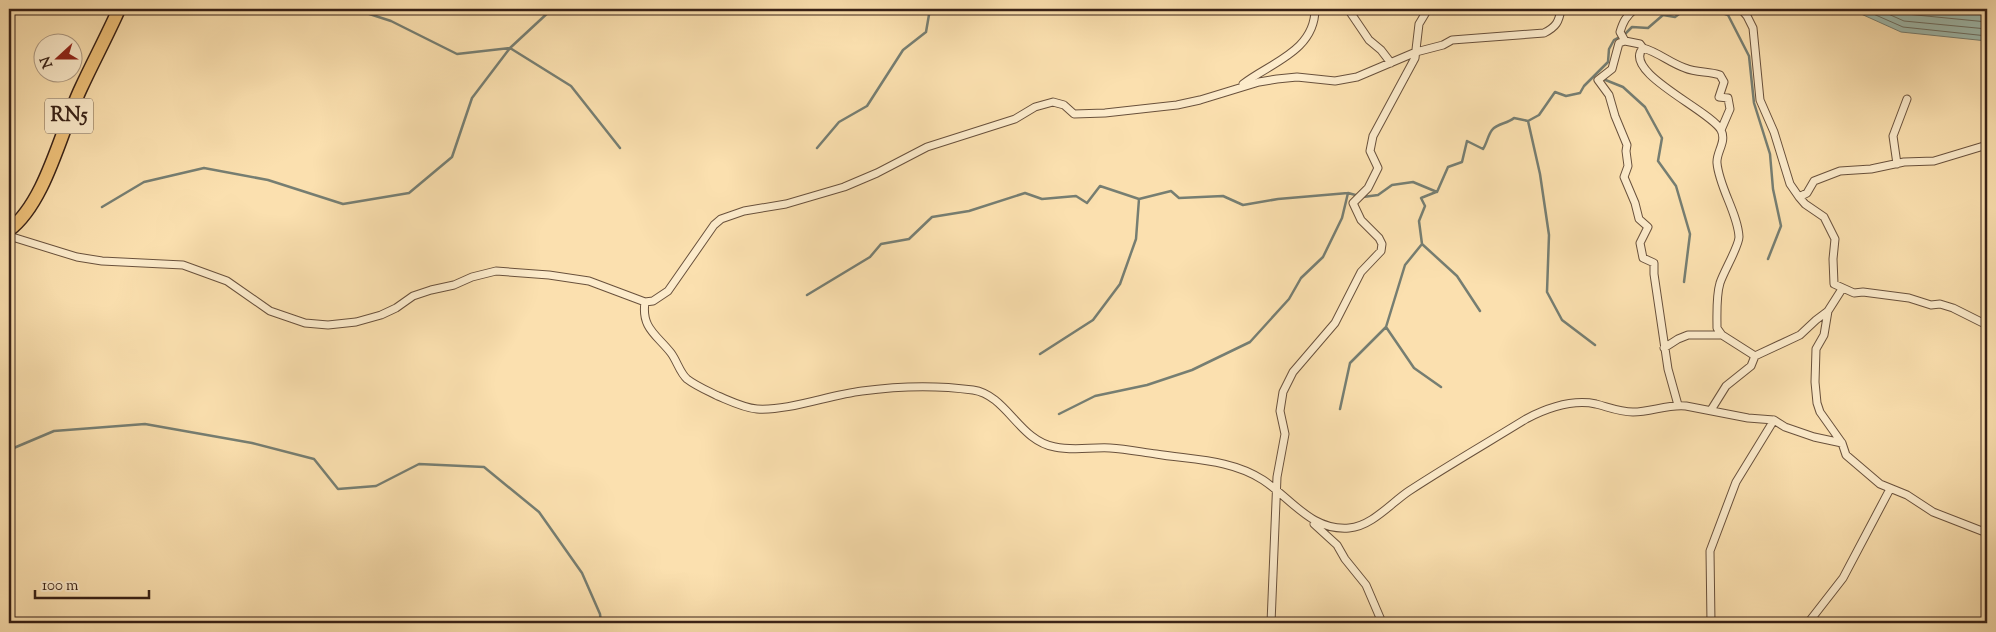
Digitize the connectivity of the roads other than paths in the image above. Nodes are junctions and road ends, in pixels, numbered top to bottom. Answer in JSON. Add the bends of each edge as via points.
{"nodes":[{"id":1,"x":119,"y":9,"type":"edge"},
{"id":2,"x":1315,"y":9,"type":"edge"},
{"id":3,"x":1348,"y":9,"type":"edge"},
{"id":4,"x":1428,"y":9,"type":"edge"},
{"id":5,"x":1562,"y":9,"type":"edge"},
{"id":6,"x":1634,"y":9,"type":"edge"},
{"id":7,"x":1741,"y":9,"type":"edge"},
{"id":8,"x":1625,"y":41,"type":"junction"},
{"id":9,"x":1643,"y":48,"type":"junction"},
{"id":10,"x":1416,"y":52,"type":"junction"},
{"id":11,"x":1391,"y":63,"type":"junction"},
{"id":12,"x":1239,"y":87,"type":"junction"},
{"id":13,"x":1907,"y":99,"type":"dead end"},
{"id":14,"x":1720,"y":130,"type":"junction"},
{"id":15,"x":1987,"y":144,"type":"edge"},
{"id":16,"x":1897,"y":164,"type":"junction"},
{"id":17,"x":1798,"y":197,"type":"junction"},
{"id":18,"x":9,"y":230,"type":"edge"},
{"id":19,"x":9,"y":236,"type":"edge"},
{"id":20,"x":1842,"y":289,"type":"junction"},
{"id":21,"x":645,"y":302,"type":"junction"},
{"id":22,"x":1828,"y":312,"type":"junction"},
{"id":23,"x":1987,"y":325,"type":"edge"},
{"id":24,"x":1722,"y":335,"type":"junction"},
{"id":25,"x":1664,"y":348,"type":"junction"},
{"id":26,"x":1755,"y":356,"type":"junction"},
{"id":27,"x":1678,"y":405,"type":"junction"},
{"id":28,"x":1711,"y":410,"type":"junction"},
{"id":29,"x":1774,"y":420,"type":"junction"},
{"id":30,"x":1842,"y":443,"type":"junction"},
{"id":31,"x":1890,"y":489,"type":"junction"},
{"id":32,"x":1277,"y":490,"type":"junction"},
{"id":33,"x":1305,"y":516,"type":"junction"},
{"id":34,"x":1987,"y":533,"type":"edge"},
{"id":35,"x":1271,"y":623,"type":"edge"},
{"id":36,"x":1381,"y":623,"type":"edge"},
{"id":37,"x":1712,"y":623,"type":"edge"},
{"id":38,"x":1808,"y":623,"type":"edge"}],
"edges":[{"from":1,"to":18,"type":"highway","number":"RN5","via":[[80,89],[31,206]]},
{"from":2,"to":12,"type":"street","via":[[1312,25],[1303,42],[1289,56]]},
{"from":3,"to":11,"type":"street","via":[[1369,40]]},
{"from":4,"to":10,"type":"street","via":[[1419,24]]},
{"from":5,"to":10,"type":"street","via":[[1555,28],[1544,33],[1452,40]]},
{"from":6,"to":8,"type":"street","via":[[1620,32]]},
{"from":7,"to":17,"type":"street","via":[[1753,28],[1761,106],[1774,132],[1790,184]]},
{"from":8,"to":9,"type":"street","via":[[1640,44]]},
{"from":8,"to":25,"type":"street","via":[[1619,43],[1612,69],[1598,80],[1610,95],[1628,145],[1628,166],[1624,178],[1639,219],[1648,227],[1640,244],[1643,258],[1654,263]]},
{"from":9,"to":14,"type":"street","via":[[1639,55],[1640,64],[1646,72],[1701,110]]},
{"from":9,"to":14,"type":"street","via":[[1687,69],[1720,74],[1724,82],[1719,97],[1728,98],[1730,109]]},
{"from":10,"to":11,"type":"street"},
{"from":10,"to":32,"type":"street","via":[[1416,58],[1373,136],[1370,151],[1378,168],[1368,188],[1353,203],[1361,220],[1379,238],[1381,251],[1361,272],[1335,323],[1293,372],[1283,392],[1280,411],[1284,434]]},
{"from":11,"to":12,"type":"street","via":[[1357,77],[1335,81],[1297,77]]},
{"from":12,"to":21,"type":"street","via":[[1177,105],[1105,113],[1074,114],[1064,105],[1053,102],[1035,107],[1016,119],[927,146],[844,187],[786,204],[733,214],[714,225],[668,291]]},
{"from":13,"to":16,"type":"street","via":[[1893,136]]},
{"from":14,"to":24,"type":"street","via":[[1723,140],[1716,162],[1739,238],[1720,284],[1717,328]]},
{"from":15,"to":16,"type":"street","via":[[1934,161]]},
{"from":16,"to":17,"type":"street","via":[[1830,174],[1814,181],[1807,192]]},
{"from":17,"to":20,"type":"street","via":[[1824,217],[1835,238],[1834,284]]},
{"from":19,"to":21,"type":"street","via":[[77,257],[183,264],[227,281],[270,311],[305,324],[356,322],[382,315],[412,296],[496,271],[589,281]]},
{"from":20,"to":22,"type":"street"},
{"from":20,"to":23,"type":"street","via":[[1940,304]]},
{"from":21,"to":32,"type":"street","via":[[643,314],[646,323],[685,378],[736,404],[757,409],[905,386],[976,390],[993,398],[1036,440],[1054,447],[1116,449],[1205,460],[1231,466],[1262,479]]},
{"from":22,"to":26,"type":"street","via":[[1800,335]]},
{"from":22,"to":30,"type":"street","via":[[1824,335],[1816,349],[1817,403]]},
{"from":24,"to":25,"type":"street","via":[[1688,335]]},
{"from":24,"to":26,"type":"street"},
{"from":25,"to":27,"type":"street"},
{"from":26,"to":28,"type":"street","via":[[1751,366],[1726,386]]},
{"from":27,"to":28,"type":"street"},
{"from":27,"to":33,"type":"street","via":[[1631,412],[1594,404],[1567,404],[1541,411],[1406,493],[1372,519],[1352,528],[1322,525]]},
{"from":28,"to":29,"type":"street"},
{"from":29,"to":30,"type":"street","via":[[1814,437]]},
{"from":29,"to":37,"type":"street","via":[[1736,482],[1710,552]]},
{"from":30,"to":31,"type":"street","via":[[1846,455],[1853,462]]},
{"from":31,"to":34,"type":"street","via":[[1907,495],[1933,512]]},
{"from":31,"to":38,"type":"street","via":[[1843,578]]},
{"from":32,"to":33,"type":"street"},
{"from":32,"to":35,"type":"street"},
{"from":33,"to":36,"type":"street","via":[[1337,545],[1366,585]]}]}
